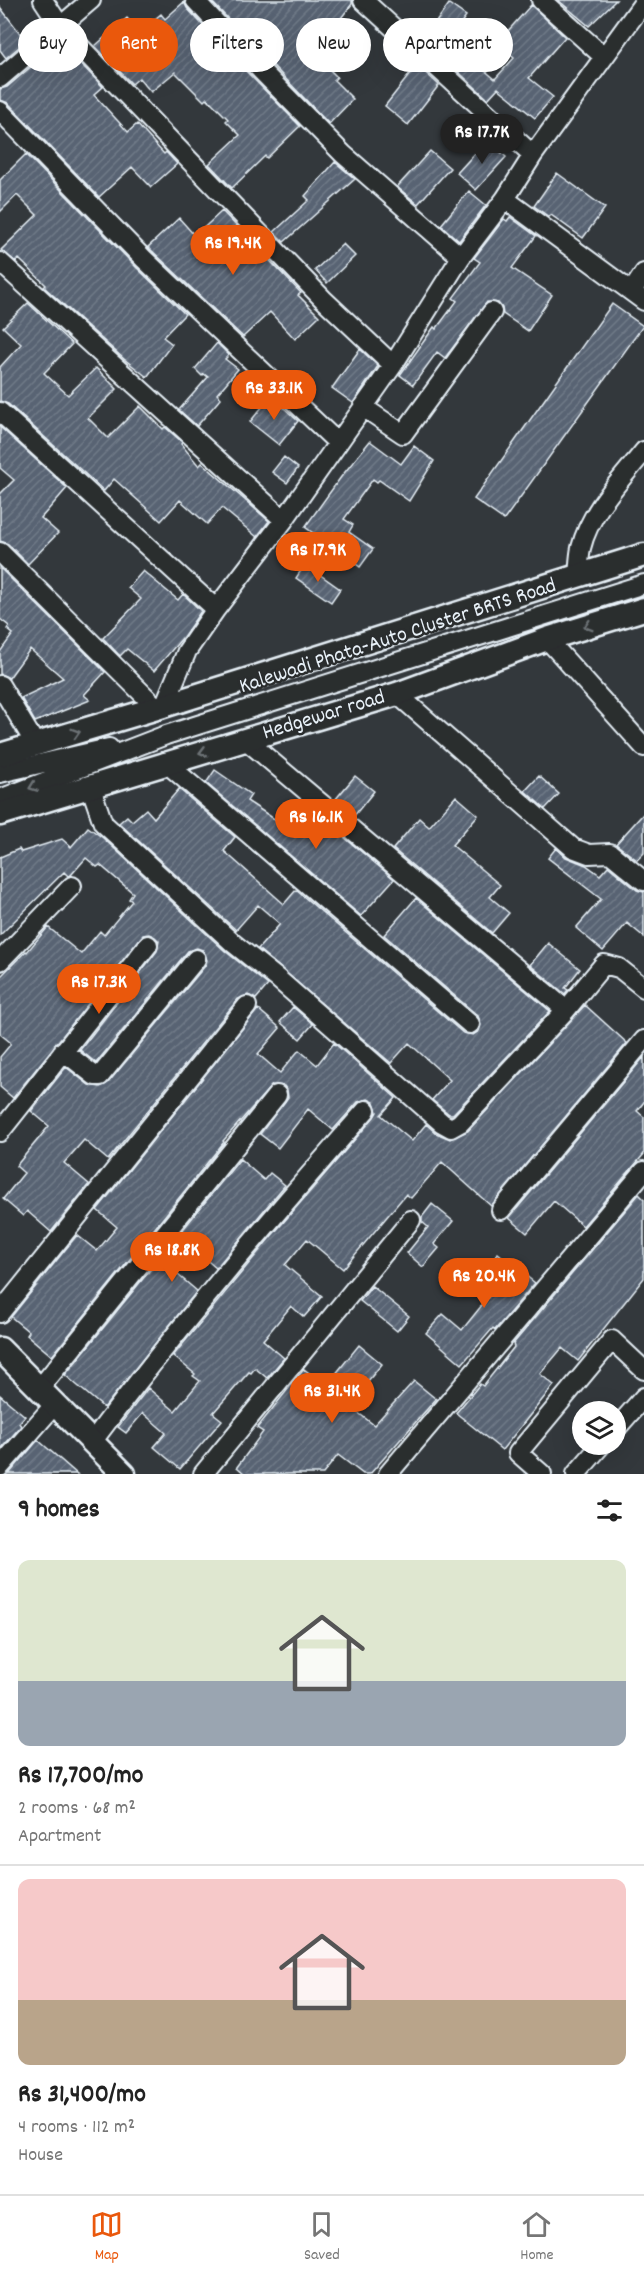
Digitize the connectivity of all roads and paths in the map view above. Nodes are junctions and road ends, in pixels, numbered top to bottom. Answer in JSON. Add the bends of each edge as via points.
{"nodes":[{"id":1,"x":43,"y":0,"type":"edge"},
{"id":2,"x":91,"y":0,"type":"edge"},
{"id":3,"x":195,"y":0,"type":"edge"},
{"id":4,"x":363,"y":0,"type":"edge"},
{"id":5,"x":541,"y":0,"type":"edge"},
{"id":6,"x":644,"y":2,"type":"edge"},
{"id":7,"x":55,"y":18,"type":"edge"},
{"id":8,"x":71,"y":18,"type":"edge"},
{"id":9,"x":88,"y":55,"type":"edge"},
{"id":10,"x":603,"y":56,"type":"junction"},
{"id":11,"x":18,"y":63,"type":"edge"},
{"id":12,"x":0,"y":78,"type":"edge"},
{"id":13,"x":0,"y":111,"type":"edge"},
{"id":14,"x":533,"y":155,"type":"junction"},
{"id":15,"x":505,"y":200,"type":"junction"},
{"id":16,"x":461,"y":256,"type":"junction"},
{"id":17,"x":0,"y":262,"type":"edge"},
{"id":18,"x":644,"y":273,"type":"edge"},
{"id":19,"x":638,"y":296,"type":"edge"},
{"id":20,"x":492,"y":312,"type":"dead end"},
{"id":21,"x":393,"y":365,"type":"junction"},
{"id":22,"x":363,"y":408,"type":"junction"},
{"id":23,"x":0,"y":412,"type":"edge"},
{"id":24,"x":338,"y":443,"type":"junction"},
{"id":25,"x":644,"y":451,"type":"edge"},
{"id":26,"x":284,"y":520,"type":"junction"},
{"id":27,"x":0,"y":552,"type":"edge"},
{"id":28,"x":644,"y":555,"type":"edge"},
{"id":29,"x":578,"y":576,"type":"junction"},
{"id":30,"x":644,"y":584,"type":"edge"},
{"id":31,"x":216,"y":609,"type":"junction"},
{"id":32,"x":644,"y":609,"type":"edge"},
{"id":33,"x":547,"y":639,"type":"junction"},
{"id":34,"x":0,"y":685,"type":"edge"},
{"id":35,"x":397,"y":694,"type":"junction"},
{"id":36,"x":161,"y":707,"type":"junction"},
{"id":37,"x":166,"y":735,"type":"junction"},
{"id":38,"x":246,"y":740,"type":"junction"},
{"id":39,"x":36,"y":745,"type":"junction"},
{"id":40,"x":644,"y":747,"type":"edge"},
{"id":41,"x":0,"y":755,"type":"edge"},
{"id":42,"x":165,"y":762,"type":"junction"},
{"id":43,"x":0,"y":773,"type":"edge"},
{"id":44,"x":90,"y":785,"type":"junction"},
{"id":45,"x":0,"y":799,"type":"edge"},
{"id":46,"x":0,"y":814,"type":"edge"},
{"id":47,"x":644,"y":881,"type":"edge"},
{"id":48,"x":72,"y":886,"type":"dead end"},
{"id":49,"x":148,"y":945,"type":"dead end"},
{"id":50,"x":196,"y":959,"type":"dead end"},
{"id":51,"x":0,"y":961,"type":"edge"},
{"id":52,"x":644,"y":988,"type":"edge"},
{"id":53,"x":247,"y":1006,"type":"dead end"},
{"id":54,"x":566,"y":1010,"type":"junction"},
{"id":55,"x":470,"y":1024,"type":"dead end"},
{"id":56,"x":644,"y":1040,"type":"edge"},
{"id":57,"x":63,"y":1051,"type":"junction"},
{"id":58,"x":277,"y":1095,"type":"dead end"},
{"id":59,"x":366,"y":1110,"type":"dead end"},
{"id":60,"x":0,"y":1132,"type":"edge"},
{"id":61,"x":644,"y":1171,"type":"edge"},
{"id":62,"x":501,"y":1210,"type":"dead end"},
{"id":63,"x":411,"y":1220,"type":"dead end"},
{"id":64,"x":0,"y":1313,"type":"edge"},
{"id":65,"x":0,"y":1349,"type":"edge"},
{"id":66,"x":644,"y":1370,"type":"edge"},
{"id":67,"x":47,"y":1396,"type":"junction"},
{"id":68,"x":644,"y":1397,"type":"edge"},
{"id":69,"x":626,"y":1417,"type":"edge"},
{"id":70,"x":92,"y":1442,"type":"junction"},
{"id":71,"x":593,"y":1455,"type":"edge"},
{"id":72,"x":0,"y":1467,"type":"edge"},
{"id":73,"x":124,"y":1474,"type":"edge"},
{"id":74,"x":203,"y":1474,"type":"edge"},
{"id":75,"x":388,"y":1474,"type":"edge"},
{"id":76,"x":542,"y":1474,"type":"edge"},
{"id":77,"x":577,"y":1474,"type":"edge"}],
"edges":[{"from":1,"to":7,"type":"street"},
{"from":2,"to":8,"type":"street"},
{"from":3,"to":16,"type":"street","via":[[343,154]]},
{"from":4,"to":14,"type":"street"},
{"from":5,"to":10,"type":"street"},
{"from":6,"to":10,"type":"street"},
{"from":9,"to":21,"type":"street","via":[[323,299]]},
{"from":10,"to":14,"type":"street"},
{"from":11,"to":12,"type":"street"},
{"from":13,"to":24,"type":"street","via":[[144,259]]},
{"from":14,"to":15,"type":"street"},
{"from":15,"to":16,"type":"street"},
{"from":15,"to":19,"type":"street"},
{"from":16,"to":21,"type":"street"},
{"from":17,"to":26,"type":"street"},
{"from":18,"to":19,"type":"street"},
{"from":20,"to":22,"type":"street","via":[[403,434]]},
{"from":21,"to":22,"type":"street"},
{"from":22,"to":24,"type":"street"},
{"from":23,"to":31,"type":"street"},
{"from":24,"to":26,"type":"street"},
{"from":25,"to":29,"type":"street","via":[[598,510],[581,549]]},
{"from":26,"to":31,"type":"street"},
{"from":27,"to":36,"type":"street"},
{"from":28,"to":29,"type":"main road"},
{"from":29,"to":36,"type":"main road"},
{"from":30,"to":37,"type":"street","name":"Kalewadi Phata-Auto Cluster BRTS Road"},
{"from":31,"to":36,"type":"street","via":[[187,651]]},
{"from":32,"to":33,"type":"main road","name":"Hedgewar road","one_way":true},
{"from":33,"to":35,"type":"main road","name":"Hedgewar road"},
{"from":33,"to":40,"type":"street"},
{"from":34,"to":39,"type":"street"},
{"from":35,"to":38,"type":"main road","name":"Hedgewar road"},
{"from":35,"to":47,"type":"street","via":[[573,848],[589,854],[610,853]]},
{"from":39,"to":36,"type":"main road","one_way":true},
{"from":37,"to":43,"type":"street","name":"Kalewadi Phata-Auto Cluster BRTS Road"},
{"from":37,"to":45,"type":"street","name":"Kalewadi Phata-Auto Cluster BRTS Road","one_way":true},
{"from":38,"to":42,"type":"main road","name":"Hedgewar road","one_way":true},
{"from":38,"to":54,"type":"street"},
{"from":39,"to":41,"type":"main road"},
{"from":42,"to":44,"type":"main road","name":"Hedgewar road"},
{"from":42,"to":55,"type":"street"},
{"from":44,"to":46,"type":"main road","name":"Hedgewar road"},
{"from":44,"to":54,"type":"street","via":[[103,823],[233,943],[451,1128]]},
{"from":48,"to":51,"type":"street"},
{"from":49,"to":57,"type":"street"},
{"from":50,"to":57,"type":"street","via":[[100,1076]]},
{"from":52,"to":54,"type":"street","via":[[619,968],[604,964]]},
{"from":53,"to":64,"type":"street"},
{"from":56,"to":62,"type":"street"},
{"from":57,"to":60,"type":"street"},
{"from":58,"to":67,"type":"street"},
{"from":59,"to":70,"type":"street","via":[[234,1262]]},
{"from":61,"to":75,"type":"street"},
{"from":63,"to":74,"type":"street"},
{"from":65,"to":67,"type":"main road"},
{"from":66,"to":76,"type":"street","via":[[612,1340],[518,1453]]},
{"from":67,"to":70,"type":"main road"},
{"from":67,"to":72,"type":"street"},
{"from":68,"to":69,"type":"street"},
{"from":70,"to":73,"type":"main road"},
{"from":71,"to":77,"type":"street"}]}
